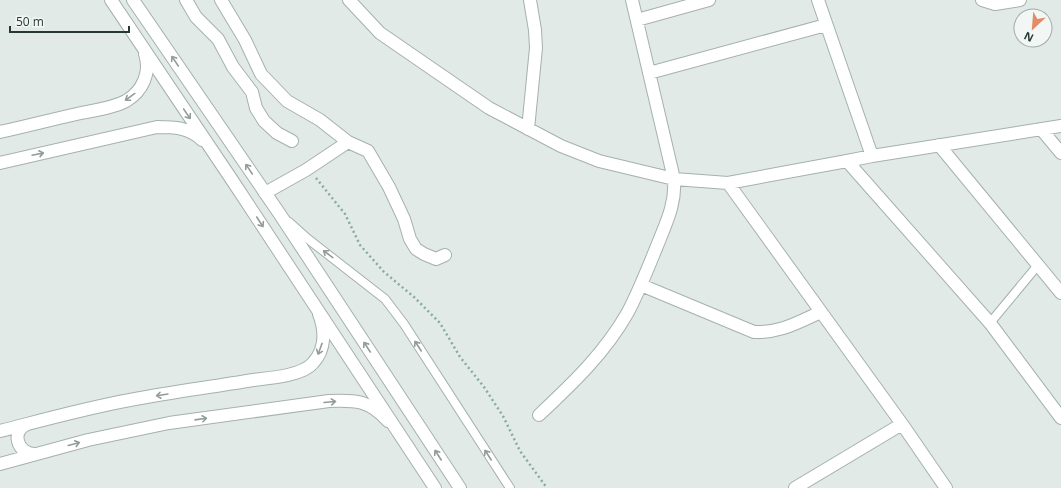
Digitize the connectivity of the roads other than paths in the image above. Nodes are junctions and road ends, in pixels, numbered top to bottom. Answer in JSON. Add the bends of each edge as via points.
{"nodes":[{"id":1,"x":111,"y":0,"type":"edge"},
{"id":2,"x":133,"y":0,"type":"edge"},
{"id":3,"x":186,"y":0,"type":"edge"},
{"id":4,"x":221,"y":0,"type":"edge"},
{"id":5,"x":349,"y":0,"type":"edge"},
{"id":6,"x":530,"y":0,"type":"edge"},
{"id":7,"x":632,"y":0,"type":"edge"},
{"id":8,"x":709,"y":0,"type":"edge"},
{"id":9,"x":818,"y":0,"type":"edge"},
{"id":10,"x":982,"y":0,"type":"edge"},
{"id":11,"x":1020,"y":0,"type":"edge"},
{"id":12,"x":637,"y":20,"type":"junction"},
{"id":13,"x":826,"y":25,"type":"junction"},
{"id":14,"x":144,"y":50,"type":"junction"},
{"id":15,"x":649,"y":73,"type":"junction"},
{"id":16,"x":273,"y":86,"type":"junction"},
{"id":17,"x":252,"y":92,"type":"junction"},
{"id":18,"x":1061,"y":126,"type":"edge"},
{"id":19,"x":528,"y":128,"type":"junction"},
{"id":20,"x":1041,"y":129,"type":"junction"},
{"id":21,"x":0,"y":132,"type":"edge"},
{"id":22,"x":292,"y":141,"type":"dead end"},
{"id":23,"x":348,"y":142,"type":"junction"},
{"id":24,"x":939,"y":145,"type":"junction"},
{"id":25,"x":212,"y":149,"type":"junction"},
{"id":26,"x":1061,"y":153,"type":"edge"},
{"id":27,"x":872,"y":156,"type":"junction"},
{"id":28,"x":847,"y":161,"type":"junction"},
{"id":29,"x":0,"y":163,"type":"edge"},
{"id":30,"x":674,"y":179,"type":"junction"},
{"id":31,"x":728,"y":183,"type":"junction"},
{"id":32,"x":265,"y":193,"type":"junction"},
{"id":33,"x":279,"y":213,"type":"junction"},
{"id":34,"x":445,"y":255,"type":"dead end"},
{"id":35,"x":1038,"y":265,"type":"junction"},
{"id":36,"x":641,"y":285,"type":"junction"},
{"id":37,"x":1061,"y":293,"type":"edge"},
{"id":38,"x":318,"y":311,"type":"junction"},
{"id":39,"x":821,"y":312,"type":"junction"},
{"id":40,"x":990,"y":322,"type":"junction"},
{"id":41,"x":539,"y":415,"type":"dead end"},
{"id":42,"x":1061,"y":418,"type":"edge"},
{"id":43,"x":29,"y":424,"type":"junction"},
{"id":44,"x":902,"y":424,"type":"junction"},
{"id":45,"x":0,"y":431,"type":"edge"},
{"id":46,"x":397,"y":431,"type":"junction"},
{"id":47,"x":36,"y":454,"type":"junction"},
{"id":48,"x":0,"y":464,"type":"edge"},
{"id":49,"x":435,"y":488,"type":"edge"},
{"id":50,"x":460,"y":488,"type":"edge"},
{"id":51,"x":510,"y":488,"type":"edge"},
{"id":52,"x":794,"y":488,"type":"edge"},
{"id":53,"x":946,"y":488,"type":"edge"}],
"edges":[{"from":1,"to":14,"type":"street"},
{"from":32,"to":2,"type":"street","one_way":true},
{"from":3,"to":17,"type":"street","via":[[196,17],[218,39],[233,67]]},
{"from":4,"to":16,"type":"street","via":[[262,74]]},
{"from":5,"to":19,"type":"street","via":[[380,33],[489,108]]},
{"from":6,"to":19,"type":"street","via":[[536,48]]},
{"from":7,"to":12,"type":"street"},
{"from":8,"to":12,"type":"street"},
{"from":9,"to":13,"type":"street"},
{"from":10,"to":11,"type":"street","via":[[995,4]]},
{"from":12,"to":15,"type":"street"},
{"from":13,"to":15,"type":"street"},
{"from":13,"to":27,"type":"street"},
{"from":14,"to":21,"type":"street","one_way":true,"via":[[148,71],[136,93],[126,100],[116,105]]},
{"from":14,"to":25,"type":"street","one_way":true},
{"from":15,"to":30,"type":"street"},
{"from":16,"to":17,"type":"street"},
{"from":16,"to":23,"type":"street","via":[[287,101],[320,120]]},
{"from":17,"to":22,"type":"street","via":[[256,108],[264,121],[277,133]]},
{"from":18,"to":20,"type":"street"},
{"from":19,"to":30,"type":"street","via":[[561,146],[599,161]]},
{"from":20,"to":24,"type":"street"},
{"from":20,"to":26,"type":"street"},
{"from":23,"to":32,"type":"street"},
{"from":23,"to":34,"type":"street","via":[[368,151],[389,187],[416,249],[436,259]]},
{"from":24,"to":27,"type":"street"},
{"from":24,"to":35,"type":"street"},
{"from":29,"to":25,"type":"street","one_way":true,"via":[[157,128],[176,127],[187,130]]},
{"from":25,"to":38,"type":"street","one_way":true},
{"from":27,"to":28,"type":"street"},
{"from":28,"to":31,"type":"street"},
{"from":28,"to":40,"type":"street"},
{"from":30,"to":31,"type":"street"},
{"from":30,"to":36,"type":"street","via":[[672,208]]},
{"from":31,"to":39,"type":"street"},
{"from":32,"to":33,"type":"street"},
{"from":50,"to":33,"type":"street","one_way":true},
{"from":51,"to":33,"type":"lane","one_way":true,"via":[[404,324],[385,299]]},
{"from":35,"to":37,"type":"street"},
{"from":35,"to":40,"type":"lane"},
{"from":36,"to":39,"type":"street","via":[[754,332],[782,329]]},
{"from":36,"to":41,"type":"street","via":[[612,338],[578,378]]},
{"from":38,"to":43,"type":"street","one_way":true,"via":[[324,337],[313,363],[303,370],[292,374],[130,400]]},
{"from":38,"to":46,"type":"street"},
{"from":39,"to":44,"type":"street"},
{"from":40,"to":42,"type":"street"},
{"from":43,"to":45,"type":"street"},
{"from":43,"to":47,"type":"street","via":[[20,429],[18,440],[22,449]]},
{"from":44,"to":52,"type":"street"},
{"from":44,"to":53,"type":"street"},
{"from":47,"to":46,"type":"street","one_way":true,"via":[[169,423],[330,401],[366,403],[383,415]]},
{"from":46,"to":49,"type":"street"},
{"from":47,"to":48,"type":"street"}]}
